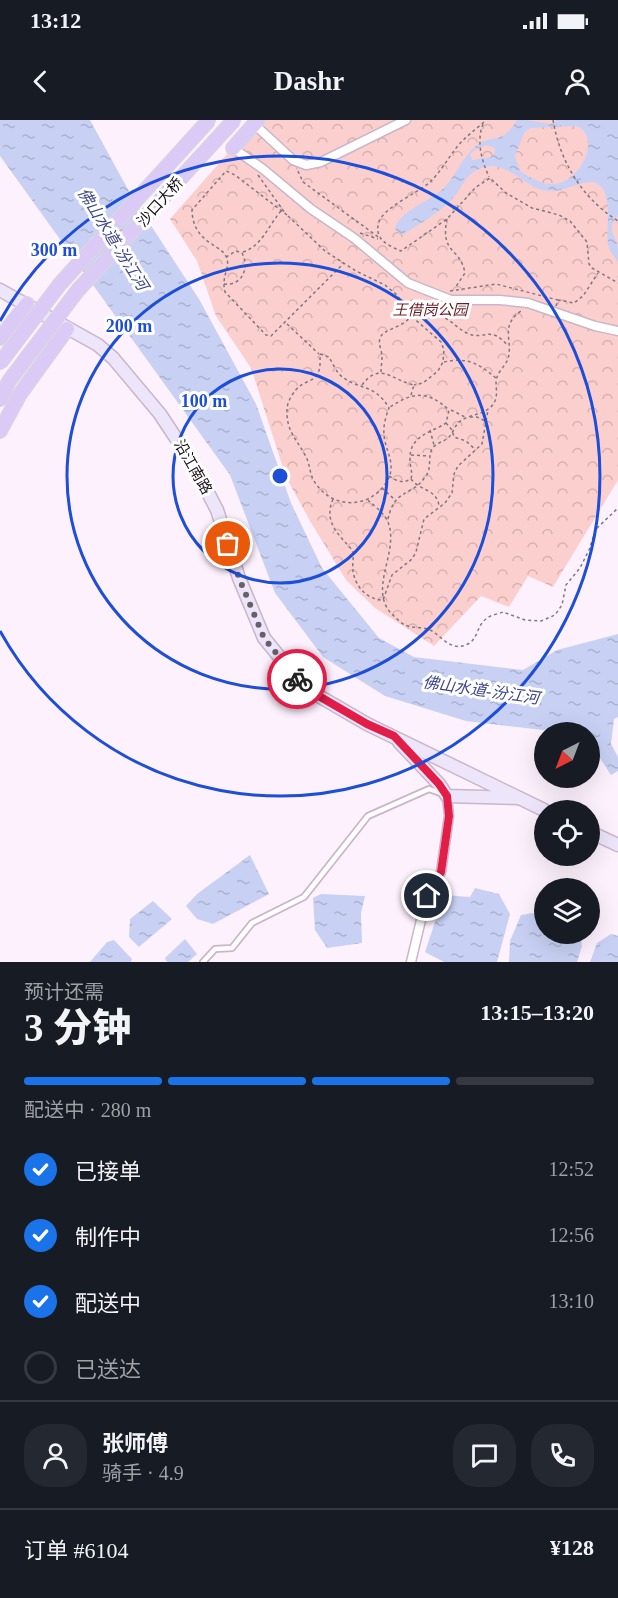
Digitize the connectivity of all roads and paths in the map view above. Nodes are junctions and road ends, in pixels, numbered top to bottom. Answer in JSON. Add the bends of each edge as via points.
{"nodes":[{"id":1,"x":209,"y":120,"type":"edge"},
{"id":2,"x":234,"y":120,"type":"edge"},
{"id":3,"x":406,"y":120,"type":"edge"},
{"id":4,"x":553,"y":120,"type":"edge"},
{"id":5,"x":254,"y":121,"type":"edge"},
{"id":6,"x":485,"y":121,"type":"edge"},
{"id":7,"x":233,"y":148,"type":"joint"},
{"id":8,"x":248,"y":158,"type":"junction"},
{"id":9,"x":297,"y":161,"type":"junction"},
{"id":10,"x":490,"y":178,"type":"junction"},
{"id":11,"x":281,"y":211,"type":"junction"},
{"id":12,"x":287,"y":216,"type":"junction"},
{"id":13,"x":447,"y":219,"type":"junction"},
{"id":14,"x":618,"y":221,"type":"edge"},
{"id":15,"x":382,"y":240,"type":"junction"},
{"id":16,"x":242,"y":253,"type":"junction"},
{"id":17,"x":226,"y":257,"type":"junction"},
{"id":18,"x":344,"y":263,"type":"junction"},
{"id":19,"x":598,"y":272,"type":"junction"},
{"id":20,"x":618,"y":283,"type":"edge"},
{"id":21,"x":223,"y":284,"type":"junction"},
{"id":22,"x":454,"y":289,"type":"junction"},
{"id":23,"x":0,"y":290,"type":"edge"},
{"id":24,"x":440,"y":296,"type":"junction"},
{"id":25,"x":558,"y":300,"type":"junction"},
{"id":26,"x":27,"y":304,"type":"junction"},
{"id":27,"x":532,"y":305,"type":"junction"},
{"id":28,"x":555,"y":312,"type":"junction"},
{"id":29,"x":411,"y":316,"type":"junction"},
{"id":30,"x":288,"y":324,"type":"dead end"},
{"id":31,"x":67,"y":329,"type":"junction"},
{"id":32,"x":618,"y":331,"type":"edge"},
{"id":33,"x":0,"y":338,"type":"edge"},
{"id":34,"x":510,"y":348,"type":"junction"},
{"id":35,"x":320,"y":354,"type":"junction"},
{"id":36,"x":443,"y":362,"type":"junction"},
{"id":37,"x":0,"y":363,"type":"edge"},
{"id":38,"x":381,"y":372,"type":"junction"},
{"id":39,"x":496,"y":378,"type":"junction"},
{"id":40,"x":414,"y":385,"type":"junction"},
{"id":41,"x":361,"y":386,"type":"junction"},
{"id":42,"x":411,"y":395,"type":"junction"},
{"id":43,"x":0,"y":400,"type":"edge"},
{"id":44,"x":389,"y":408,"type":"junction"},
{"id":45,"x":449,"y":410,"type":"junction"},
{"id":46,"x":488,"y":410,"type":"junction"},
{"id":47,"x":466,"y":417,"type":"junction"},
{"id":48,"x":486,"y":422,"type":"junction"},
{"id":49,"x":446,"y":423,"type":"junction"},
{"id":50,"x":430,"y":430,"type":"junction"},
{"id":51,"x":452,"y":430,"type":"junction"},
{"id":52,"x":0,"y":431,"type":"edge"},
{"id":53,"x":435,"y":446,"type":"junction"},
{"id":54,"x":477,"y":450,"type":"junction"},
{"id":55,"x":411,"y":455,"type":"junction"},
{"id":56,"x":430,"y":456,"type":"junction"},
{"id":57,"x":389,"y":476,"type":"junction"},
{"id":58,"x":411,"y":479,"type":"junction"},
{"id":59,"x":416,"y":486,"type":"junction"},
{"id":60,"x":382,"y":487,"type":"junction"},
{"id":61,"x":333,"y":499,"type":"junction"},
{"id":62,"x":368,"y":500,"type":"junction"},
{"id":63,"x":394,"y":500,"type":"junction"},
{"id":64,"x":439,"y":507,"type":"junction"},
{"id":65,"x":618,"y":508,"type":"edge"},
{"id":66,"x":387,"y":520,"type":"junction"},
{"id":67,"x":383,"y":600,"type":"junction"},
{"id":68,"x":394,"y":736,"type":"junction"},
{"id":69,"x":447,"y":796,"type":"junction"},
{"id":70,"x":522,"y":798,"type":"junction"},
{"id":71,"x":534,"y":805,"type":"edge"},
{"id":72,"x":600,"y":837,"type":"edge"},
{"id":73,"x":618,"y":845,"type":"edge"},
{"id":74,"x":203,"y":962,"type":"edge"},
{"id":75,"x":411,"y":962,"type":"edge"}],
"edges":[{"from":1,"to":37,"type":"main road","name":"沙口大桥","bridge":true,"via":[[60,284]]},
{"from":2,"to":43,"type":"main road","name":"沙口大桥","bridge":true,"via":[[78,290],[9,381]]},
{"from":3,"to":9,"type":"street","via":[[321,162],[306,165]]},
{"from":4,"to":14,"type":"path","via":[[561,150],[578,185]]},
{"from":5,"to":7,"type":"main road"},
{"from":5,"to":9,"type":"street"},
{"from":6,"to":10,"type":"path","via":[[480,131],[480,151]]},
{"from":6,"to":15,"type":"path","via":[[459,145],[430,182],[379,220],[377,231]]},
{"from":7,"to":8,"type":"street"},
{"from":8,"to":12,"type":"path"},
{"from":8,"to":24,"type":"street","via":[[408,283]]},
{"from":9,"to":15,"type":"path","via":[[303,182]]},
{"from":10,"to":13,"type":"path","via":[[476,187]]},
{"from":10,"to":19,"type":"path","via":[[532,208],[570,221],[587,242],[589,264]]},
{"from":11,"to":12,"type":"path"},
{"from":11,"to":16,"type":"path","via":[[260,241]]},
{"from":11,"to":17,"type":"path","via":[[226,171],[192,210],[196,228]]},
{"from":12,"to":18,"type":"path"},
{"from":13,"to":15,"type":"path","via":[[401,251]]},
{"from":13,"to":22,"type":"path","via":[[444,234],[448,246],[465,273]]},
{"from":16,"to":17,"type":"path","via":[[236,251]]},
{"from":16,"to":21,"type":"path","via":[[246,266],[243,275],[232,285]]},
{"from":17,"to":21,"type":"path"},
{"from":18,"to":21,"type":"path","via":[[271,336],[236,304]]},
{"from":18,"to":29,"type":"path","via":[[385,285]]},
{"from":19,"to":20,"type":"path"},
{"from":19,"to":25,"type":"path","via":[[574,303]]},
{"from":22,"to":24,"type":"path"},
{"from":22,"to":25,"type":"path","via":[[496,285]]},
{"from":23,"to":26,"type":"street","name":"沿江南路"},
{"from":24,"to":27,"type":"street"},
{"from":25,"to":28,"type":"path"},
{"from":26,"to":31,"type":"street","name":"沿江南路"},
{"from":26,"to":33,"type":"main road"},
{"from":27,"to":28,"type":"street"},
{"from":27,"to":34,"type":"path","via":[[518,313],[510,325]]},
{"from":28,"to":32,"type":"street"},
{"from":29,"to":34,"type":"path","via":[[444,317],[472,336],[498,336]]},
{"from":29,"to":36,"type":"path","via":[[441,342]]},
{"from":29,"to":38,"type":"path","via":[[406,323],[382,334]]},
{"from":30,"to":35,"type":"path"},
{"from":31,"to":52,"type":"main road","via":[[20,394]]},
{"from":31,"to":68,"type":"street","name":"沿江南路","via":[[113,358],[160,414],[193,464],[217,510],[264,638],[305,688]]},
{"from":34,"to":39,"type":"path"},
{"from":35,"to":41,"type":"path","via":[[329,357],[338,373]]},
{"from":35,"to":61,"type":"path","via":[[316,377],[295,392],[287,406],[287,418],[315,483]]},
{"from":36,"to":39,"type":"path","via":[[462,359]]},
{"from":36,"to":40,"type":"path","via":[[430,378]]},
{"from":38,"to":40,"type":"path"},
{"from":38,"to":41,"type":"path","via":[[367,378]]},
{"from":39,"to":46,"type":"path","via":[[496,401]]},
{"from":40,"to":42,"type":"path"},
{"from":41,"to":44,"type":"path","via":[[374,390]]},
{"from":42,"to":44,"type":"path"},
{"from":42,"to":45,"type":"path","via":[[438,400]]},
{"from":44,"to":57,"type":"path","via":[[384,421],[384,436],[391,455]]},
{"from":45,"to":47,"type":"path"},
{"from":45,"to":49,"type":"path"},
{"from":46,"to":47,"type":"path"},
{"from":46,"to":48,"type":"path"},
{"from":47,"to":48,"type":"path"},
{"from":47,"to":51,"type":"path"},
{"from":48,"to":54,"type":"path"},
{"from":49,"to":50,"type":"path"},
{"from":49,"to":51,"type":"path"},
{"from":50,"to":53,"type":"path"},
{"from":50,"to":55,"type":"path","via":[[416,442]]},
{"from":51,"to":53,"type":"path","via":[[449,438]]},
{"from":51,"to":54,"type":"path","via":[[454,437]]},
{"from":53,"to":56,"type":"path"},
{"from":54,"to":64,"type":"path","via":[[458,466],[452,494]]},
{"from":55,"to":56,"type":"path"},
{"from":55,"to":58,"type":"path"},
{"from":56,"to":59,"type":"path","via":[[430,469]]},
{"from":57,"to":58,"type":"path","via":[[404,483]]},
{"from":57,"to":60,"type":"path"},
{"from":58,"to":59,"type":"path"},
{"from":59,"to":63,"type":"path"},
{"from":59,"to":64,"type":"path","via":[[434,494]]},
{"from":60,"to":62,"type":"path"},
{"from":60,"to":63,"type":"path"},
{"from":61,"to":62,"type":"path","via":[[355,503]]},
{"from":61,"to":67,"type":"path","via":[[330,521],[353,551],[356,583],[371,598]]},
{"from":62,"to":66,"type":"path"},
{"from":63,"to":66,"type":"path"},
{"from":64,"to":67,"type":"path","via":[[424,519],[416,552],[392,575]]},
{"from":65,"to":67,"type":"path","via":[[596,529],[580,568],[566,585],[562,605],[555,615],[541,621],[503,612],[486,618],[474,640],[453,646],[430,630],[406,626]]},
{"from":66,"to":67,"type":"path","via":[[390,545]]},
{"from":68,"to":69,"type":"street"},
{"from":68,"to":70,"type":"street","name":"沿江南路"},
{"from":69,"to":70,"type":"street"},
{"from":69,"to":74,"type":"lane","via":[[429,789],[368,816],[304,897],[252,924],[232,948],[215,949]]},
{"from":69,"to":75,"type":"street","via":[[449,816],[441,872],[427,896]]},
{"from":70,"to":71,"type":"street","name":"沿江南路"},
{"from":72,"to":73,"type":"street"}]}
